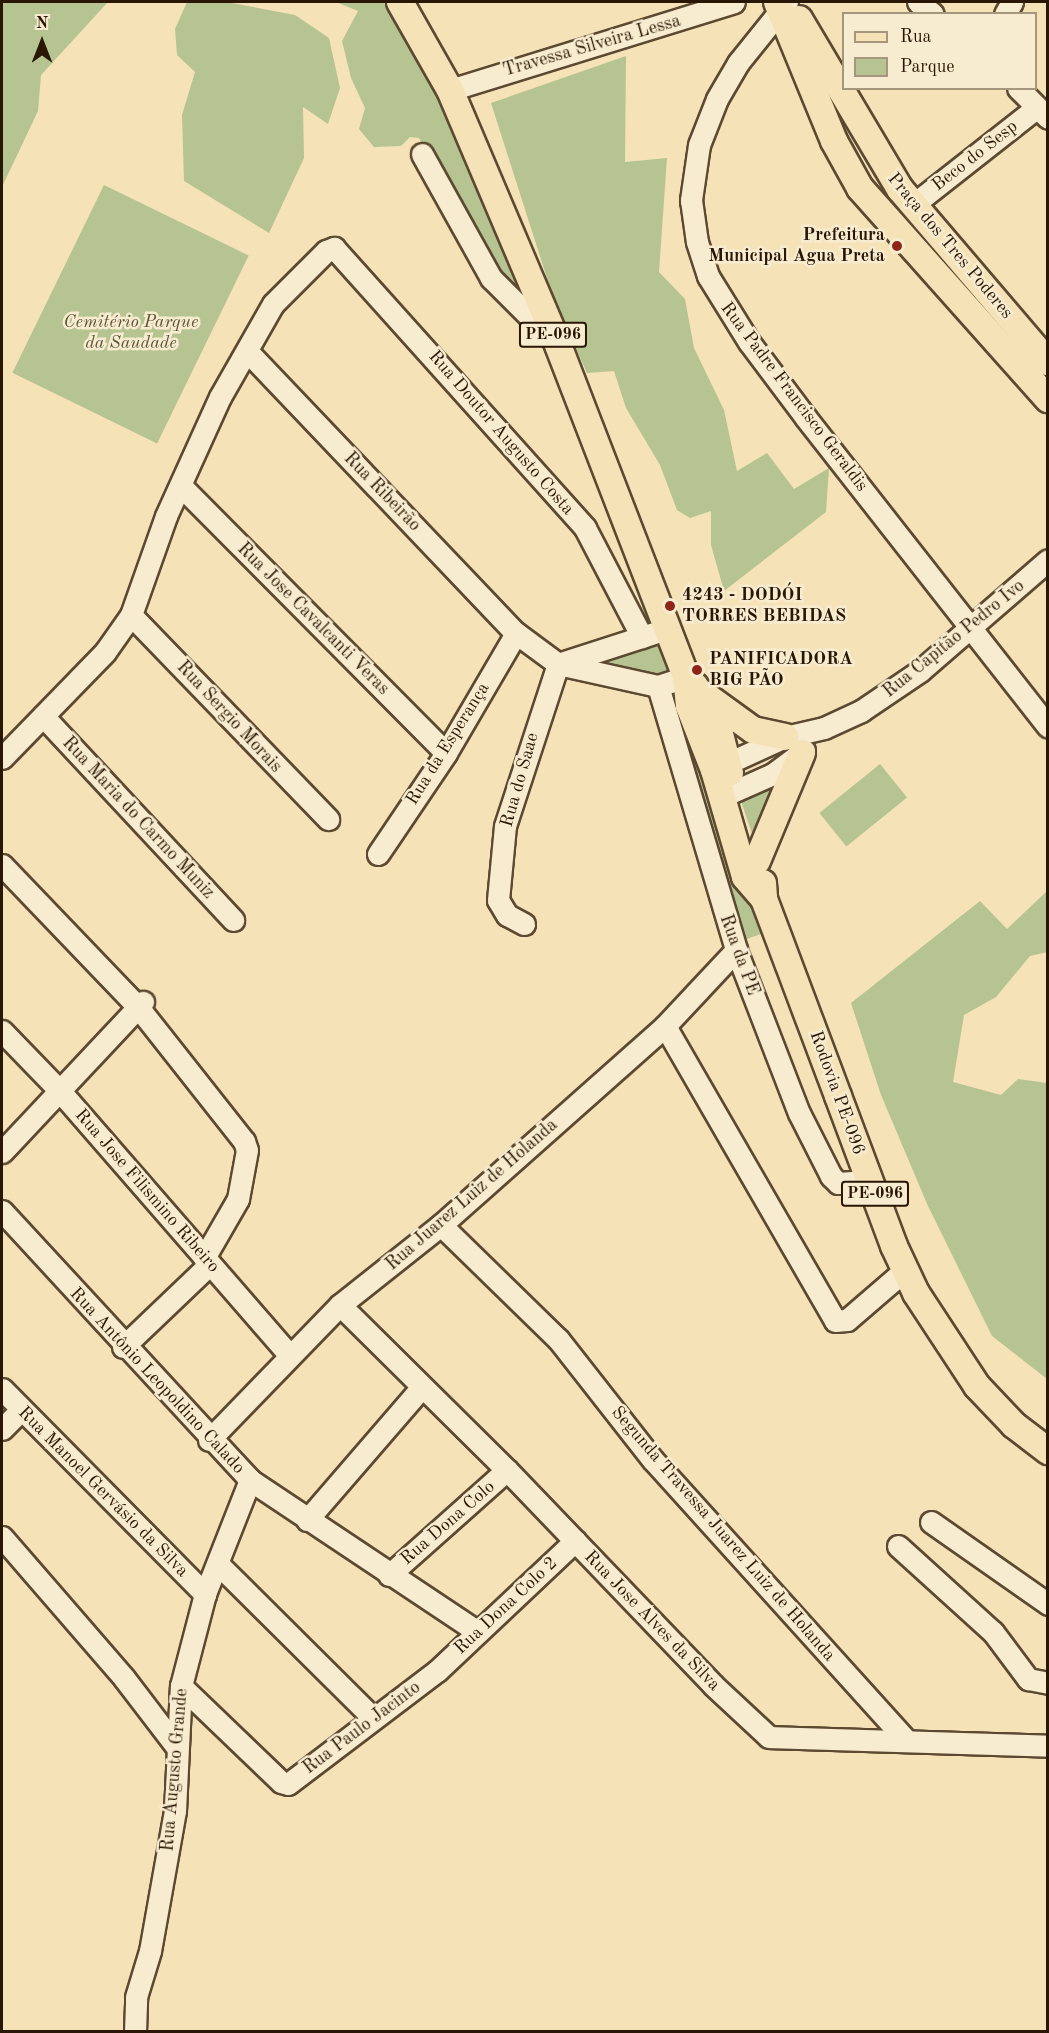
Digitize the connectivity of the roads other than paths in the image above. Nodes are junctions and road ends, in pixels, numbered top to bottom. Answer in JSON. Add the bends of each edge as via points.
{"nodes":[{"id":1,"x":400,"y":2,"type":"edge"},
{"id":2,"x":734,"y":2,"type":"edge"},
{"id":3,"x":918,"y":2,"type":"edge"},
{"id":4,"x":782,"y":3,"type":"edge"},
{"id":5,"x":930,"y":12,"type":"edge"},
{"id":6,"x":450,"y":90,"type":"junction"},
{"id":7,"x":1020,"y":90,"type":"edge"},
{"id":8,"x":1042,"y":113,"type":"edge"},
{"id":9,"x":422,"y":154,"type":"dead end"},
{"id":10,"x":914,"y":204,"type":"junction"},
{"id":11,"x":558,"y":345,"type":"junction"},
{"id":12,"x":247,"y":351,"type":"junction"},
{"id":13,"x":1047,"y":362,"type":"edge"},
{"id":14,"x":1047,"y":399,"type":"edge"},
{"id":15,"x":181,"y":486,"type":"junction"},
{"id":16,"x":1047,"y":560,"type":"edge"},
{"id":17,"x":131,"y":615,"type":"junction"},
{"id":18,"x":971,"y":629,"type":"junction"},
{"id":19,"x":516,"y":633,"type":"junction"},
{"id":20,"x":653,"y":634,"type":"junction"},
{"id":21,"x":558,"y":664,"type":"junction"},
{"id":22,"x":694,"y":685,"type":"junction"},
{"id":23,"x":658,"y":686,"type":"junction"},
{"id":24,"x":43,"y":716,"type":"junction"},
{"id":25,"x":1047,"y":727,"type":"edge"},
{"id":26,"x":794,"y":745,"type":"junction"},
{"id":27,"x":446,"y":753,"type":"junction"},
{"id":28,"x":2,"y":758,"type":"edge"},
{"id":29,"x":721,"y":767,"type":"junction"},
{"id":30,"x":728,"y":794,"type":"junction"},
{"id":31,"x":328,"y":819,"type":"dead end"},
{"id":32,"x":378,"y":854,"type":"dead end"},
{"id":33,"x":757,"y":861,"type":"junction"},
{"id":34,"x":2,"y":865,"type":"edge"},
{"id":35,"x":764,"y":899,"type":"junction"},
{"id":36,"x":233,"y":920,"type":"dead end"},
{"id":37,"x":524,"y":924,"type":"dead end"},
{"id":38,"x":736,"y":950,"type":"junction"},
{"id":39,"x":140,"y":1004,"type":"junction"},
{"id":40,"x":665,"y":1026,"type":"junction"},
{"id":41,"x":2,"y":1032,"type":"edge"},
{"id":42,"x":59,"y":1090,"type":"junction"},
{"id":43,"x":2,"y":1152,"type":"edge"},
{"id":44,"x":870,"y":1181,"type":"junction"},
{"id":45,"x":2,"y":1211,"type":"edge"},
{"id":46,"x":441,"y":1225,"type":"junction"},
{"id":47,"x":207,"y":1261,"type":"junction"},
{"id":48,"x":905,"y":1270,"type":"junction"},
{"id":49,"x":340,"y":1305,"type":"junction"},
{"id":50,"x":123,"y":1347,"type":"junction"},
{"id":51,"x":289,"y":1355,"type":"junction"},
{"id":52,"x":421,"y":1388,"type":"junction"},
{"id":53,"x":2,"y":1389,"type":"edge"},
{"id":54,"x":21,"y":1410,"type":"junction"},
{"id":55,"x":2,"y":1429,"type":"edge"},
{"id":56,"x":210,"y":1440,"type":"junction"},
{"id":57,"x":1047,"y":1451,"type":"edge"},
{"id":58,"x":507,"y":1470,"type":"junction"},
{"id":59,"x":250,"y":1480,"type":"junction"},
{"id":60,"x":307,"y":1520,"type":"junction"},
{"id":61,"x":931,"y":1522,"type":"dead end"},
{"id":62,"x":2,"y":1537,"type":"edge"},
{"id":63,"x":575,"y":1541,"type":"junction"},
{"id":64,"x":898,"y":1546,"type":"dead end"},
{"id":65,"x":218,"y":1564,"type":"junction"},
{"id":66,"x":389,"y":1575,"type":"junction"},
{"id":67,"x":205,"y":1594,"type":"junction"},
{"id":68,"x":1047,"y":1604,"type":"edge"},
{"id":69,"x":478,"y":1632,"type":"junction"},
{"id":70,"x":437,"y":1671,"type":"joint"},
{"id":71,"x":1047,"y":1683,"type":"edge"},
{"id":72,"x":181,"y":1686,"type":"junction"},
{"id":73,"x":374,"y":1718,"type":"junction"},
{"id":74,"x":904,"y":1739,"type":"junction"},
{"id":75,"x":176,"y":1746,"type":"junction"},
{"id":76,"x":1047,"y":1746,"type":"edge"},
{"id":77,"x":135,"y":2031,"type":"edge"}],
"edges":[{"from":1,"to":6,"type":"main road","number":"PE-096"},
{"from":2,"to":6,"type":"street","name":"Travessa Silveira Lessa"},
{"from":3,"to":5,"type":"street"},
{"from":4,"to":10,"type":"main road","name":"Praça dos Tres Poderes","via":[[885,167]]},
{"from":4,"to":14,"type":"main road","name":"Praça dos Tres Poderes","via":[[834,141],[860,188]]},
{"from":4,"to":18,"type":"street","name":"Rua Padre Francisco Geraldis","via":[[738,63],[717,99],[699,145],[691,200],[696,242],[708,276],[749,342]]},
{"from":6,"to":11,"type":"main road","number":"PE-096"},
{"from":7,"to":8,"type":"street"},
{"from":8,"to":10,"type":"street","name":"Beco do Sesp"},
{"from":9,"to":11,"type":"street","via":[[491,278]]},
{"from":10,"to":13,"type":"main road","name":"Praça dos Tres Poderes"},
{"from":11,"to":20,"type":"main road","number":"PE-096"},
{"from":12,"to":15,"type":"street","via":[[220,397]]},
{"from":12,"to":19,"type":"street","name":"Rua Ribeirão"},
{"from":12,"to":20,"type":"street","name":"Rua Doutor Augusto Costa","via":[[273,304],[326,251],[334,248],[585,528]]},
{"from":15,"to":17,"type":"street"},
{"from":15,"to":27,"type":"street","name":"Rua Jose Cavalcanti Veras"},
{"from":16,"to":18,"type":"street","name":"Rua Capitão Pedro Ivo"},
{"from":17,"to":24,"type":"street","via":[[105,652]]},
{"from":17,"to":31,"type":"street","name":"Rua Sergio Morais"},
{"from":18,"to":25,"type":"street","name":"Rua Padre Francisco Geraldis"},
{"from":18,"to":26,"type":"street","name":"Rua Capitão Pedro Ivo","via":[[895,689]]},
{"from":19,"to":21,"type":"street","name":"Rua Ribeirão"},
{"from":19,"to":27,"type":"street","name":"Rua da Esperança"},
{"from":20,"to":21,"type":"street"},
{"from":20,"to":22,"type":"main road","number":"PE-096"},
{"from":21,"to":23,"type":"street"},
{"from":21,"to":37,"type":"street","name":"Rua do Saae","via":[[505,826],[498,900],[507,915]]},
{"from":22,"to":23,"type":"street"},
{"from":22,"to":26,"type":"main road","via":[[753,730]]},
{"from":22,"to":29,"type":"main road","number":"PE-096","via":[[720,734]]},
{"from":23,"to":38,"type":"street","name":"Rua da PE"},
{"from":24,"to":28,"type":"street"},
{"from":24,"to":36,"type":"street","name":"Rua Maria do Carmo Muniz"},
{"from":26,"to":29,"type":"street","name":"Rua Capitão Pedro Ivo"},
{"from":26,"to":30,"type":"street","name":"Rua Capitão Pedro Ivo","via":[[772,774]]},
{"from":26,"to":33,"type":"main road"},
{"from":27,"to":32,"type":"street","name":"Rua da Esperança"},
{"from":29,"to":30,"type":"main road","number":"PE-096"},
{"from":30,"to":33,"type":"main road","number":"PE-096"},
{"from":30,"to":35,"type":"main road","number":"PE-096","via":[[745,877]]},
{"from":33,"to":35,"type":"main road","number":"PE-096"},
{"from":34,"to":39,"type":"street"},
{"from":35,"to":44,"type":"main road","name":"Rodovia PE-096","number":"PE-096"},
{"from":38,"to":40,"type":"street","name":"Rua Juarez Luiz de Holanda"},
{"from":38,"to":44,"type":"street","name":"Rua da PE","via":[[799,1113],[831,1176],[838,1183]]},
{"from":39,"to":42,"type":"street"},
{"from":39,"to":47,"type":"street","via":[[247,1150],[238,1199]]},
{"from":40,"to":46,"type":"street","name":"Rua Juarez Luiz de Holanda"},
{"from":40,"to":48,"type":"street","via":[[836,1321],[839,1324],[847,1320]]},
{"from":41,"to":42,"type":"street","name":"Rua Jose Filismino Ribeiro"},
{"from":42,"to":43,"type":"street"},
{"from":42,"to":47,"type":"street","name":"Rua Jose Filismino Ribeiro"},
{"from":44,"to":48,"type":"main road","name":"Rodovia PE-096","number":"PE-096"},
{"from":45,"to":50,"type":"street","name":"Rua Antônio Leopoldino Calado"},
{"from":46,"to":49,"type":"street","name":"Rua Juarez Luiz de Holanda"},
{"from":46,"to":74,"type":"street","name":"Segunda Travessa Juarez Luiz de Holanda","via":[[558,1339],[652,1460]]},
{"from":47,"to":50,"type":"street"},
{"from":47,"to":51,"type":"street","name":"Rua Jose Filismino Ribeiro"},
{"from":48,"to":57,"type":"main road","name":"Rodovia PE-096","number":"PE-096","via":[[977,1386],[1014,1425]]},
{"from":49,"to":51,"type":"street","name":"Rua Juarez Luiz de Holanda"},
{"from":49,"to":52,"type":"street","name":"Rua Jose Alves da Silva"},
{"from":50,"to":56,"type":"street","name":"Rua Antônio Leopoldino Calado"},
{"from":51,"to":56,"type":"street","name":"Rua Juarez Luiz de Holanda"},
{"from":52,"to":58,"type":"street","name":"Rua Jose Alves da Silva"},
{"from":52,"to":60,"type":"street"},
{"from":53,"to":54,"type":"street","name":"Rua Manoel Gervásio da Silva"},
{"from":54,"to":55,"type":"street"},
{"from":54,"to":67,"type":"street","name":"Rua Manoel Gervásio da Silva"},
{"from":56,"to":59,"type":"street","name":"Rua Antônio Leopoldino Calado"},
{"from":58,"to":63,"type":"street","name":"Rua Jose Alves da Silva"},
{"from":58,"to":66,"type":"street","name":"Rua Dona Colo"},
{"from":59,"to":60,"type":"street","name":"Rua Antônio Leopoldino Calado"},
{"from":59,"to":65,"type":"street","name":"Rua Augusto Grande"},
{"from":60,"to":66,"type":"street","name":"Rua Antônio Leopoldino Calado"},
{"from":61,"to":68,"type":"street"},
{"from":62,"to":75,"type":"street","via":[[124,1678]]},
{"from":63,"to":69,"type":"street","name":"Rua Dona Colo 2"},
{"from":63,"to":74,"type":"street","name":"Rua Jose Alves da Silva","via":[[712,1685],[769,1737]]},
{"from":64,"to":71,"type":"street","via":[[993,1632],[1028,1679]]},
{"from":65,"to":67,"type":"street","name":"Rua Augusto Grande"},
{"from":65,"to":73,"type":"street"},
{"from":66,"to":69,"type":"street","name":"Rua Antônio Leopoldino Calado"},
{"from":67,"to":72,"type":"street","name":"Rua Augusto Grande"},
{"from":69,"to":70,"type":"street","name":"Rua Dona Colo 2"},
{"from":70,"to":73,"type":"street","name":"Rua Paulo Jacinto"},
{"from":72,"to":73,"type":"street","name":"Rua Paulo Jacinto","via":[[281,1782],[288,1784]]},
{"from":72,"to":75,"type":"street","name":"Rua Augusto Grande"},
{"from":74,"to":76,"type":"street","name":"Rua Jose Alves da Silva"},
{"from":75,"to":77,"type":"street","name":"Rua Augusto Grande","via":[[175,1811],[150,1951],[136,1997]]}]}
